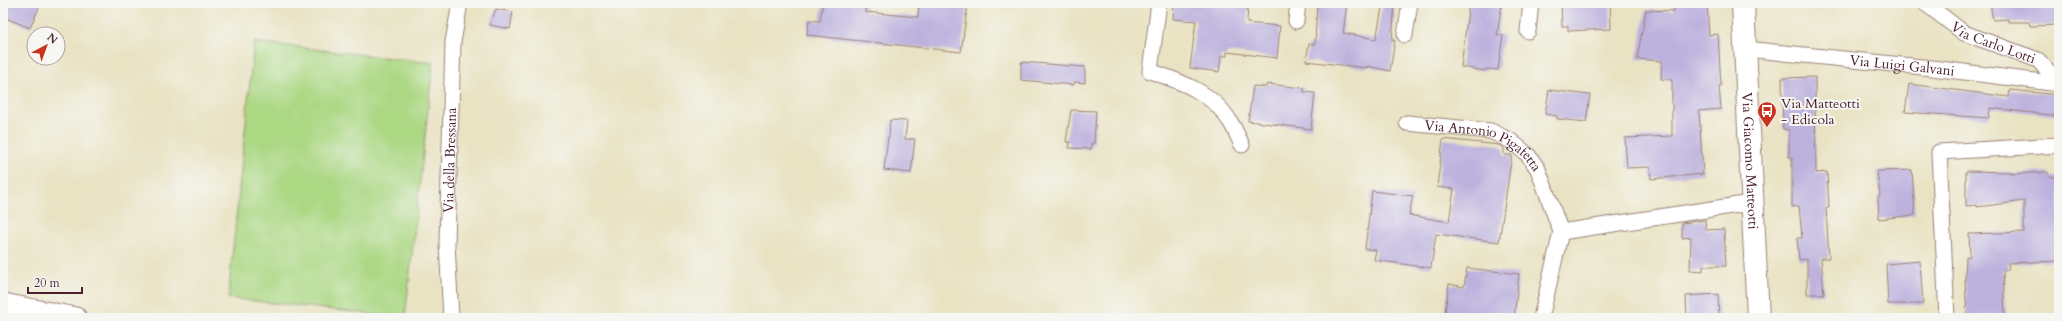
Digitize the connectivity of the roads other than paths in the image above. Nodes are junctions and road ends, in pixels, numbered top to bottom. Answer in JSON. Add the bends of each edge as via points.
{"nodes":[{"id":1,"x":460,"y":3,"type":"edge"},
{"id":2,"x":1159,"y":3,"type":"edge"},
{"id":3,"x":1298,"y":3,"type":"edge"},
{"id":4,"x":1410,"y":3,"type":"edge"},
{"id":5,"x":1531,"y":3,"type":"edge"},
{"id":6,"x":1743,"y":3,"type":"edge"},
{"id":7,"x":1925,"y":3,"type":"edge"},
{"id":8,"x":1296,"y":21,"type":"dead end"},
{"id":9,"x":1528,"y":31,"type":"dead end"},
{"id":10,"x":1405,"y":35,"type":"dead end"},
{"id":11,"x":1745,"y":49,"type":"junction"},
{"id":12,"x":2059,"y":84,"type":"edge"},
{"id":13,"x":1407,"y":123,"type":"dead end"},
{"id":14,"x":1242,"y":145,"type":"dead end"},
{"id":15,"x":2059,"y":145,"type":"edge"},
{"id":16,"x":1751,"y":203,"type":"junction"},
{"id":17,"x":1561,"y":232,"type":"junction"},
{"id":18,"x":3,"y":304,"type":"edge"},
{"id":19,"x":76,"y":318,"type":"edge"},
{"id":20,"x":451,"y":318,"type":"edge"},
{"id":21,"x":1541,"y":318,"type":"edge"},
{"id":22,"x":1758,"y":318,"type":"edge"},
{"id":23,"x":1947,"y":318,"type":"edge"}],
"edges":[{"from":1,"to":20,"type":"street","name":"Via della Bressana","via":[[453,42],[447,244]]},
{"from":2,"to":14,"type":"street","via":[[1150,71],[1182,82],[1209,98],[1229,119]]},
{"from":3,"to":8,"type":"street"},
{"from":4,"to":10,"type":"street"},
{"from":5,"to":9,"type":"street"},
{"from":6,"to":11,"type":"main road","name":"Via Giacomo Matteotti"},
{"from":7,"to":12,"type":"street","name":"Via Carlo Lotti","via":[[1964,33],[2038,60]]},
{"from":11,"to":12,"type":"street","name":"Via Luigi Galvani"},
{"from":11,"to":16,"type":"main road","name":"Via Giacomo Matteotti"},
{"from":13,"to":17,"type":"street","name":"Via Antonio Pigafetta","via":[[1491,131],[1511,141],[1528,155],[1538,169]]},
{"from":15,"to":23,"type":"street","via":[[1939,152]]},
{"from":16,"to":17,"type":"street"},
{"from":16,"to":22,"type":"main road","name":"Via Giacomo Matteotti"},
{"from":17,"to":21,"type":"street"},
{"from":18,"to":19,"type":"main road"}]}
